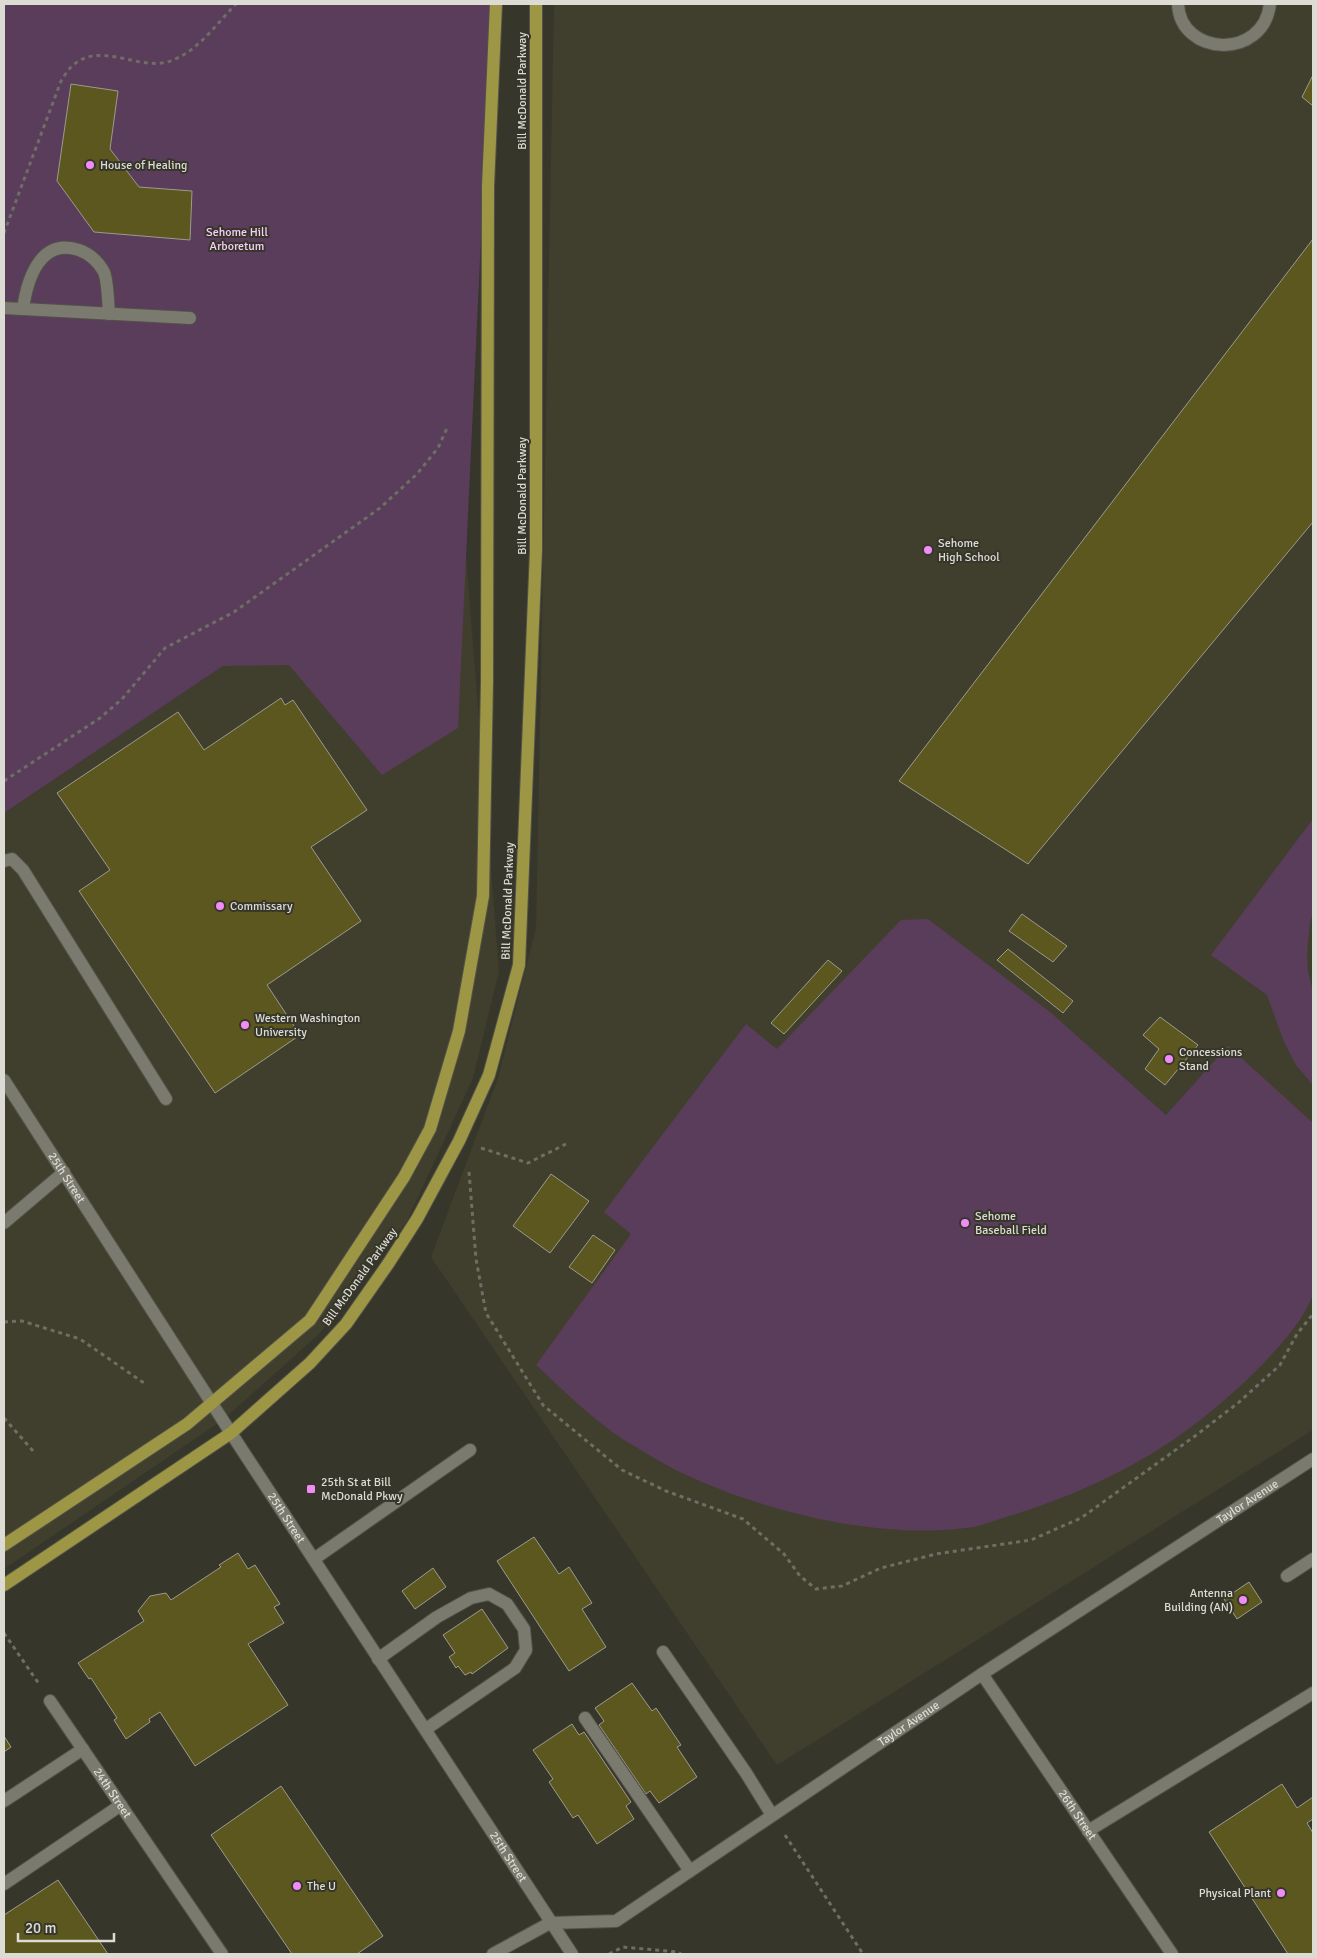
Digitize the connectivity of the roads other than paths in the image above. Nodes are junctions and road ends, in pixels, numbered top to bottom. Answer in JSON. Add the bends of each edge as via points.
{"nodes":[{"id":1,"x":496,"y":4,"type":"edge"},
{"id":2,"x":536,"y":4,"type":"edge"},
{"id":3,"x":1178,"y":4,"type":"edge"},
{"id":4,"x":1270,"y":4,"type":"edge"},
{"id":5,"x":4,"y":308,"type":"edge"},
{"id":6,"x":23,"y":309,"type":"junction"},
{"id":7,"x":109,"y":314,"type":"junction"},
{"id":8,"x":190,"y":318,"type":"dead end"},
{"id":9,"x":4,"y":861,"type":"edge"},
{"id":10,"x":4,"y":1080,"type":"edge"},
{"id":11,"x":166,"y":1099,"type":"dead end"},
{"id":12,"x":64,"y":1172,"type":"junction"},
{"id":13,"x":4,"y":1223,"type":"edge"},
{"id":14,"x":211,"y":1403,"type":"junction"},
{"id":15,"x":231,"y":1433,"type":"junction"},
{"id":16,"x":470,"y":1450,"type":"dead end"},
{"id":17,"x":1313,"y":1459,"type":"edge"},
{"id":18,"x":4,"y":1545,"type":"edge"},
{"id":19,"x":314,"y":1559,"type":"junction"},
{"id":20,"x":1313,"y":1560,"type":"edge"},
{"id":21,"x":1287,"y":1576,"type":"dead end"},
{"id":22,"x":4,"y":1585,"type":"edge"},
{"id":23,"x":663,"y":1652,"type":"dead end"},
{"id":24,"x":378,"y":1659,"type":"junction"},
{"id":25,"x":982,"y":1674,"type":"junction"},
{"id":26,"x":1313,"y":1693,"type":"edge"},
{"id":27,"x":50,"y":1701,"type":"road end"},
{"id":28,"x":584,"y":1718,"type":"dead end"},
{"id":29,"x":426,"y":1729,"type":"junction"},
{"id":30,"x":83,"y":1749,"type":"junction"},
{"id":31,"x":4,"y":1801,"type":"edge"},
{"id":32,"x":121,"y":1805,"type":"junction"},
{"id":33,"x":772,"y":1816,"type":"junction"},
{"id":34,"x":1088,"y":1831,"type":"junction"},
{"id":35,"x":690,"y":1871,"type":"junction"},
{"id":36,"x":4,"y":1884,"type":"edge"},
{"id":37,"x":550,"y":1923,"type":"junction"},
{"id":38,"x":222,"y":1954,"type":"edge"},
{"id":39,"x":493,"y":1954,"type":"edge"},
{"id":40,"x":572,"y":1954,"type":"edge"},
{"id":41,"x":1172,"y":1954,"type":"edge"}],
"edges":[{"from":1,"to":14,"type":"main road","name":"Bill McDonald Parkway","via":[[488,186],[488,681],[483,896],[459,1031],[430,1128],[404,1177],[310,1320]]},
{"from":2,"to":15,"type":"main road","name":"Bill McDonald Parkway","via":[[536,550],[519,965],[489,1075],[417,1219],[346,1324],[310,1363]]},
{"from":3,"to":4,"type":"street","via":[[1184,23],[1194,35],[1222,46],[1237,44],[1251,37],[1262,26]]},
{"from":5,"to":6,"type":"street"},
{"from":6,"to":7,"type":"street"},
{"from":6,"to":7,"type":"street","via":[[26,284],[36,264],[50,251],[71,248],[91,255],[104,273]]},
{"from":7,"to":8,"type":"street"},
{"from":9,"to":11,"type":"street","via":[[12,859],[23,870]]},
{"from":10,"to":12,"type":"street","name":"25th Street"},
{"from":12,"to":13,"type":"street"},
{"from":12,"to":14,"type":"street","name":"25th Street"},
{"from":14,"to":15,"type":"street","name":"25th Street"},
{"from":14,"to":18,"type":"main road","name":"Bill McDonald Parkway","via":[[187,1424]]},
{"from":15,"to":19,"type":"street","name":"25th Street"},
{"from":15,"to":22,"type":"main road","name":"Bill McDonald Parkway"},
{"from":16,"to":19,"type":"street"},
{"from":17,"to":25,"type":"street","name":"Taylor Avenue"},
{"from":19,"to":24,"type":"street","name":"25th Street"},
{"from":20,"to":21,"type":"street"},
{"from":23,"to":33,"type":"street"},
{"from":24,"to":29,"type":"street","name":"25th Street"},
{"from":24,"to":29,"type":"street","via":[[470,1598],[489,1594],[507,1604],[524,1630],[526,1650],[515,1668]]},
{"from":25,"to":33,"type":"street","name":"Taylor Avenue"},
{"from":25,"to":34,"type":"street","name":"26th Street"},
{"from":26,"to":34,"type":"street"},
{"from":27,"to":30,"type":"street","name":"24th Street"},
{"from":28,"to":35,"type":"street"},
{"from":29,"to":37,"type":"street","name":"25th Street"},
{"from":30,"to":31,"type":"street"},
{"from":30,"to":32,"type":"street","name":"24th Street"},
{"from":32,"to":36,"type":"street"},
{"from":32,"to":38,"type":"street","name":"24th Street"},
{"from":33,"to":35,"type":"street","name":"Taylor Avenue"},
{"from":34,"to":41,"type":"street","name":"26th Street"},
{"from":35,"to":37,"type":"street","name":"Taylor Avenue","via":[[616,1921]]},
{"from":37,"to":39,"type":"street","name":"Taylor Avenue"},
{"from":37,"to":40,"type":"street","name":"25th Street"}]}
